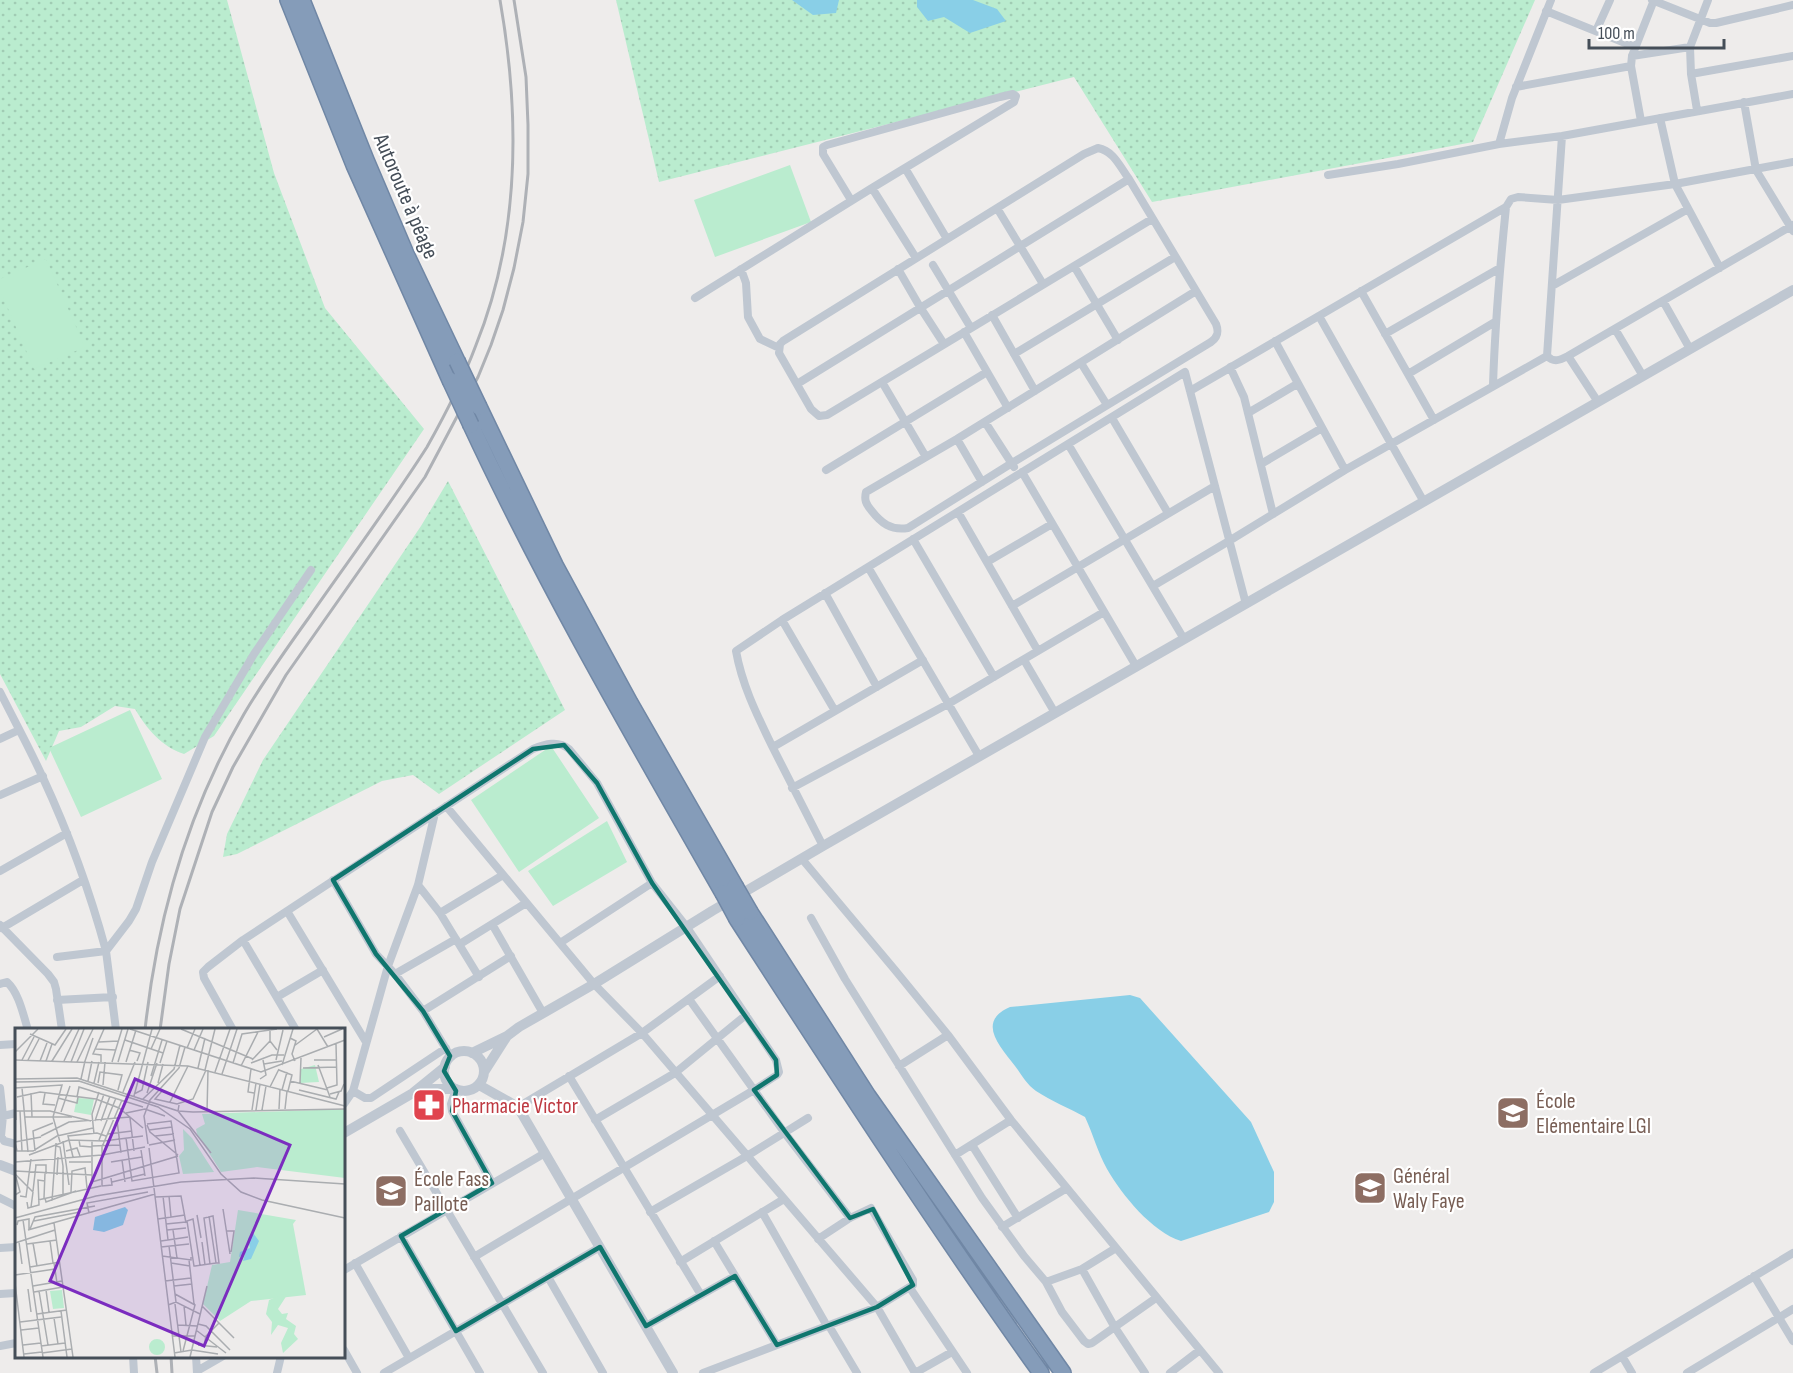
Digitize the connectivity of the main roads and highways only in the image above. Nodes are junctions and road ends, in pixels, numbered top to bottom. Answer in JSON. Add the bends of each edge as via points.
{"nodes":[{"id":1,"x":288,"y":0,"type":"edge"},
{"id":2,"x":302,"y":0,"type":"edge"},
{"id":3,"x":729,"y":890,"type":"junction"},
{"id":4,"x":744,"y":915,"type":"junction"},
{"id":5,"x":1041,"y":1373,"type":"edge"},
{"id":6,"x":1063,"y":1373,"type":"edge"}],
"edges":[{"from":1,"to":3,"type":"highway","bridge":true,"via":[[354,165],[504,495],[584,647]]},
{"from":2,"to":3,"type":"highway","name":"Autoroute à péage","bridge":true,"via":[[406,254],[479,407],[555,565]]},
{"from":3,"to":4,"type":"highway","bridge":true},
{"from":4,"to":5,"type":"highway","via":[[861,1110]]},
{"from":4,"to":6,"type":"highway"}]}
